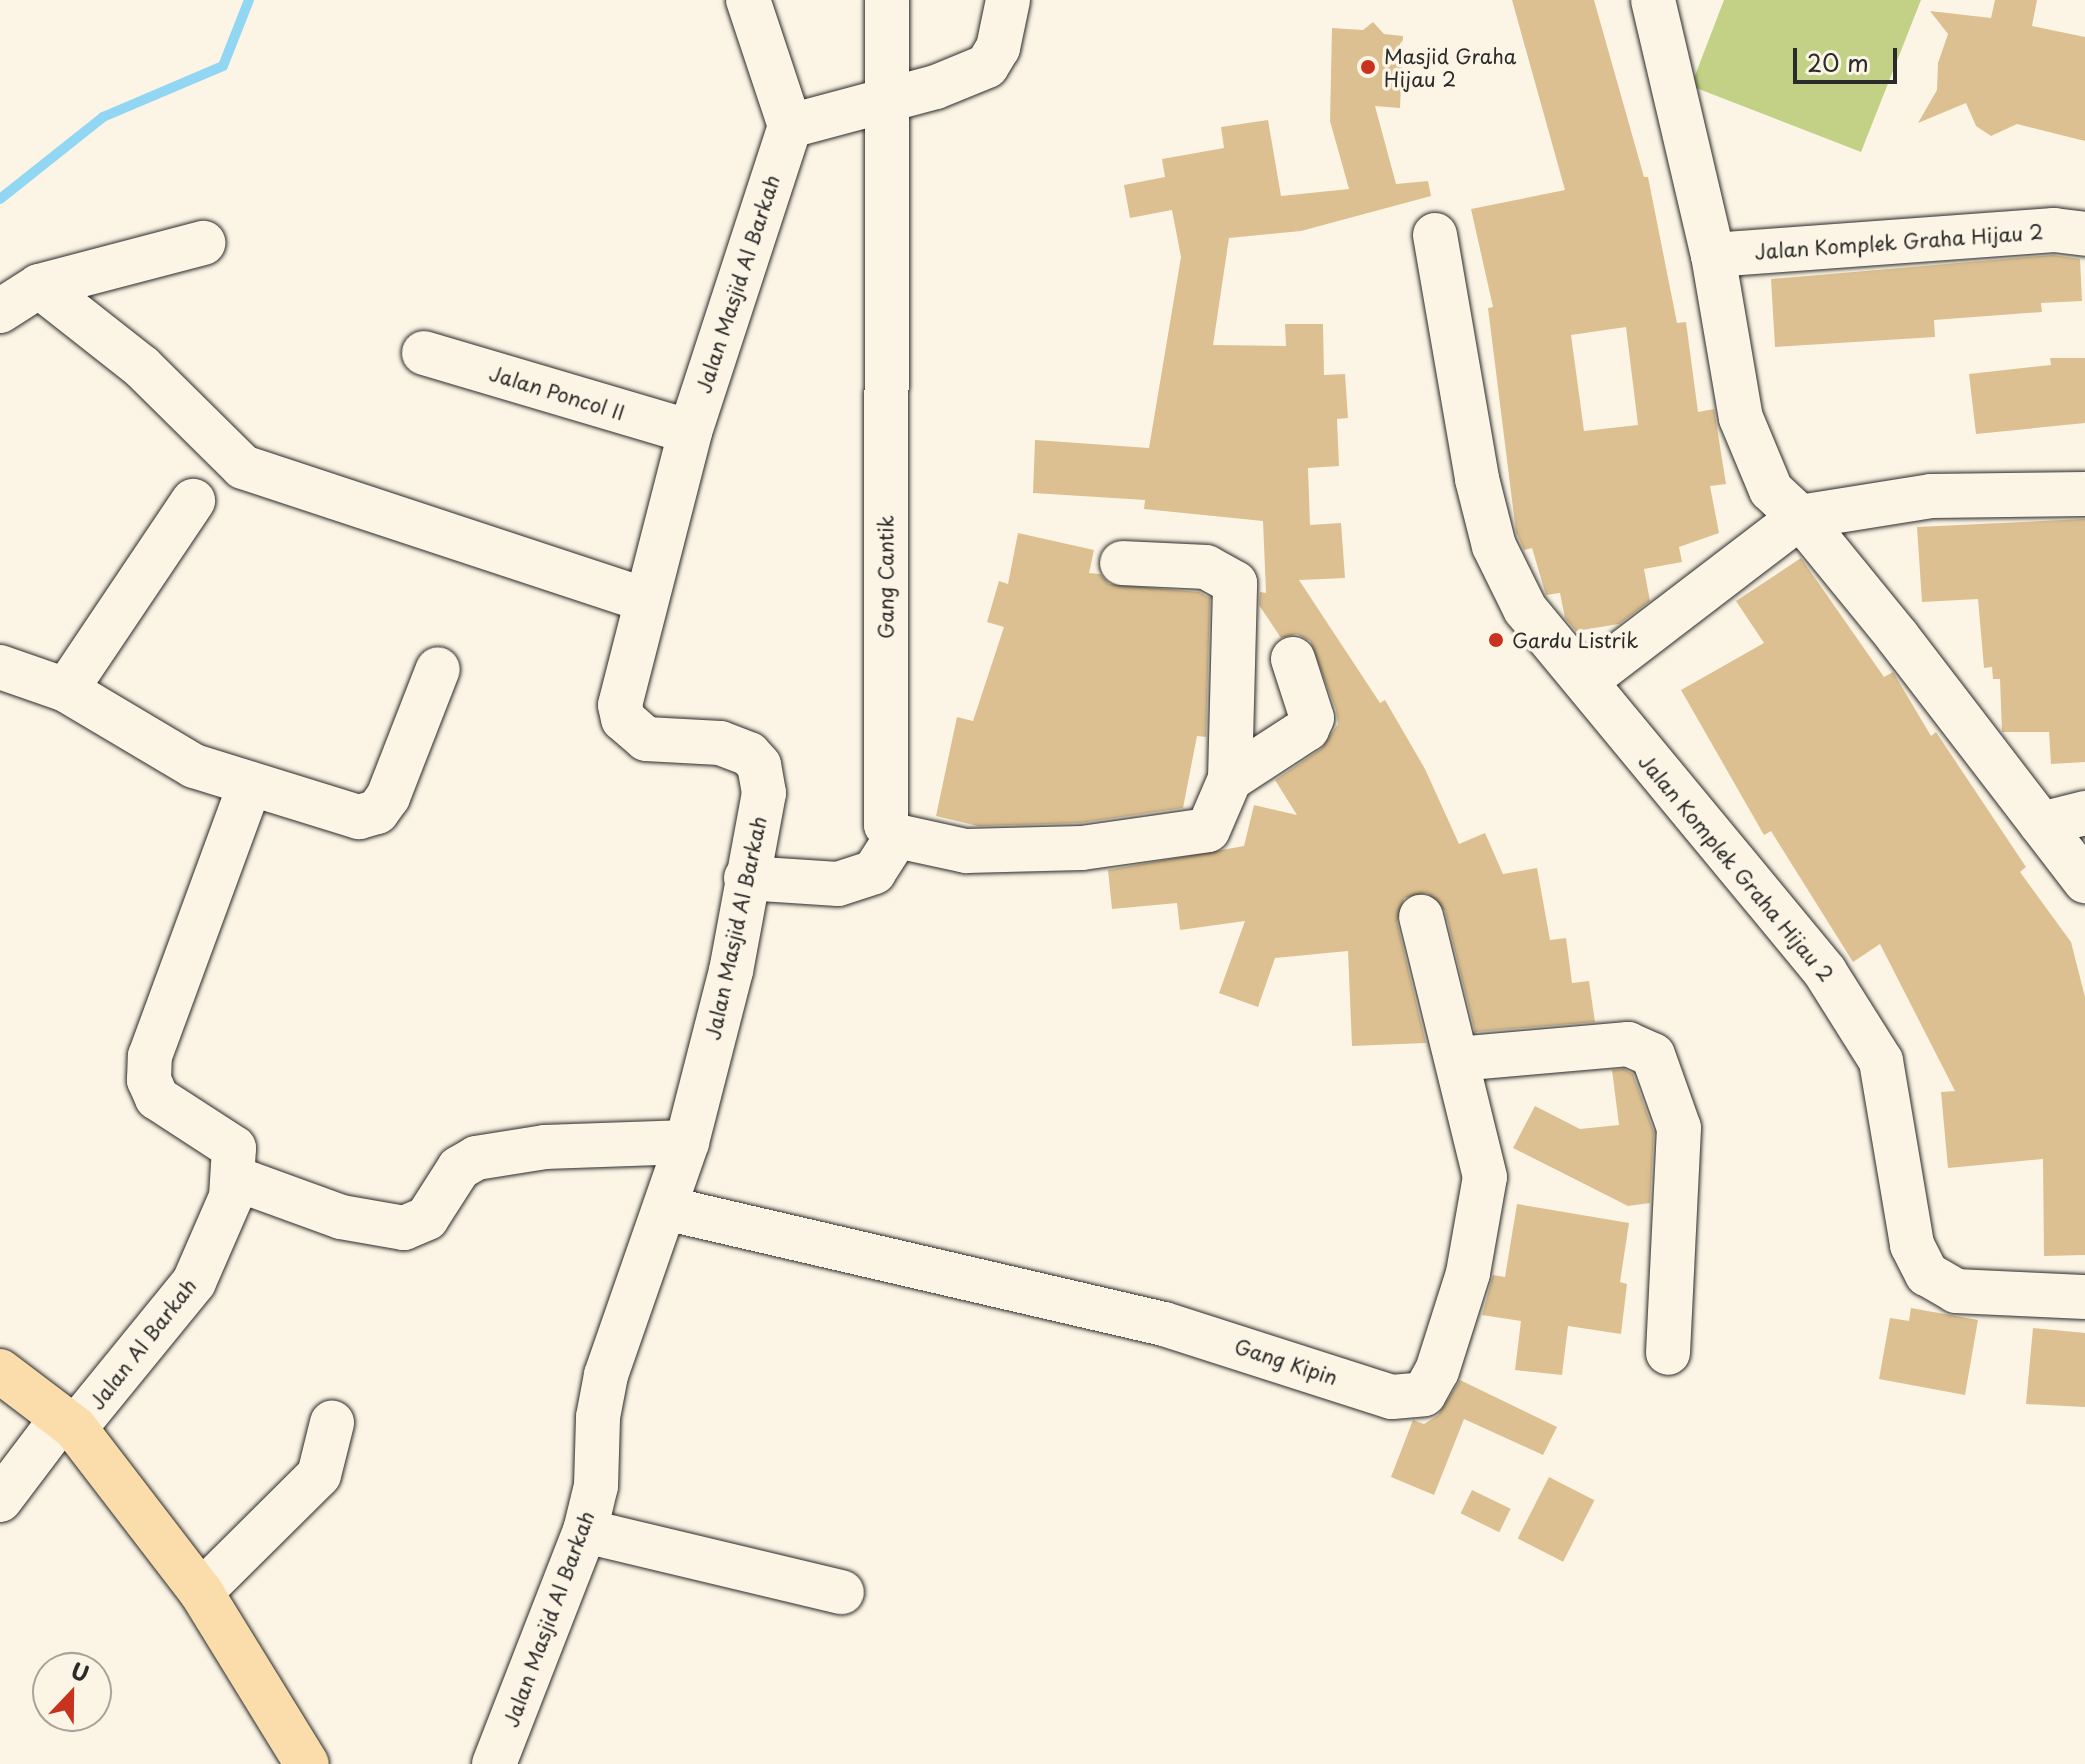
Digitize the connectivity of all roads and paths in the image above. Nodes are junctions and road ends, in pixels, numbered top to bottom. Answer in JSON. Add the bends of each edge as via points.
{"nodes":[{"id":1,"x":748,"y":0,"type":"edge"},
{"id":2,"x":887,"y":0,"type":"edge"},
{"id":3,"x":1008,"y":0,"type":"edge"},
{"id":4,"x":1653,"y":0,"type":"edge"},
{"id":5,"x":886,"y":98,"type":"junction"},
{"id":6,"x":790,"y":126,"type":"junction"},
{"id":7,"x":2085,"y":234,"type":"edge"},
{"id":8,"x":1435,"y":235,"type":"dead end"},
{"id":9,"x":203,"y":243,"type":"dead end"},
{"id":10,"x":1713,"y":255,"type":"junction"},
{"id":11,"x":39,"y":286,"type":"junction"},
{"id":12,"x":0,"y":311,"type":"edge"},
{"id":13,"x":424,"y":353,"type":"dead end"},
{"id":14,"x":690,"y":432,"type":"junction"},
{"id":15,"x":2085,"y":494,"type":"edge"},
{"id":16,"x":193,"y":501,"type":"dead end"},
{"id":17,"x":1800,"y":517,"type":"junction"},
{"id":18,"x":1122,"y":563,"type":"dead end"},
{"id":19,"x":645,"y":600,"type":"junction"},
{"id":20,"x":1293,"y":659,"type":"dead end"},
{"id":21,"x":0,"y":667,"type":"edge"},
{"id":22,"x":438,"y":669,"type":"dead end"},
{"id":23,"x":1587,"y":680,"type":"junction"},
{"id":24,"x":66,"y":690,"type":"junction"},
{"id":25,"x":1230,"y":779,"type":"junction"},
{"id":26,"x":250,"y":784,"type":"junction"},
{"id":27,"x":2085,"y":813,"type":"edge"},
{"id":28,"x":2041,"y":824,"type":"junction"},
{"id":29,"x":897,"y":836,"type":"junction"},
{"id":30,"x":746,"y":878,"type":"junction"},
{"id":31,"x":2085,"y":881,"type":"edge"},
{"id":32,"x":1421,"y":917,"type":"dead end"},
{"id":33,"x":1457,"y":1059,"type":"junction"},
{"id":34,"x":687,"y":1142,"type":"junction"},
{"id":35,"x":235,"y":1172,"type":"junction"},
{"id":36,"x":665,"y":1208,"type":"junction"},
{"id":37,"x":2085,"y":1297,"type":"edge"},
{"id":38,"x":1668,"y":1353,"type":"dead end"},
{"id":39,"x":0,"y":1371,"type":"edge"},
{"id":40,"x":68,"y":1423,"type":"junction"},
{"id":41,"x":332,"y":1423,"type":"dead end"},
{"id":42,"x":0,"y":1500,"type":"edge"},
{"id":43,"x":585,"y":1531,"type":"junction"},
{"id":44,"x":201,"y":1592,"type":"junction"},
{"id":45,"x":842,"y":1592,"type":"dead end"},
{"id":46,"x":307,"y":1764,"type":"edge"},
{"id":47,"x":494,"y":1764,"type":"edge"}],
"edges":[{"from":1,"to":6,"type":"street"},
{"from":2,"to":5,"type":"street","name":"Gang Cantik"},
{"from":3,"to":5,"type":"street","via":[[998,48],[987,66],[936,87]]},
{"from":4,"to":10,"type":"street"},
{"from":5,"to":6,"type":"street"},
{"from":5,"to":29,"type":"street","name":"Gang Cantik","via":[[886,825]]},
{"from":6,"to":14,"type":"street","name":"Jalan Masjid Al Barkah"},
{"from":7,"to":10,"type":"street","name":"Jalan Komplek Graha Hijau 2","via":[[2054,230]]},
{"from":8,"to":23,"type":"street","name":"Jalan Komplek Graha Hijau 2","via":[[1477,479],[1494,546],[1525,609]]},
{"from":9,"to":11,"type":"street"},
{"from":10,"to":17,"type":"street","via":[[1741,418],[1771,490]]},
{"from":11,"to":12,"type":"street"},
{"from":11,"to":19,"type":"street","via":[[142,367],[243,467]]},
{"from":13,"to":14,"type":"street","name":"Jalan Poncol II"},
{"from":14,"to":19,"type":"street","name":"Jalan Masjid Al Barkah"},
{"from":15,"to":17,"type":"street","via":[[1931,496]]},
{"from":16,"to":24,"type":"street"},
{"from":17,"to":23,"type":"street"},
{"from":17,"to":28,"type":"street"},
{"from":18,"to":25,"type":"street","via":[[1206,567],[1235,583]]},
{"from":19,"to":30,"type":"street","name":"Jalan Masjid Al Barkah","via":[[620,705],[623,719],[646,739],[720,743],[749,754],[759,765],[764,793]]},
{"from":20,"to":25,"type":"street","via":[[1312,718],[1307,729]]},
{"from":21,"to":24,"type":"street"},
{"from":22,"to":26,"type":"street","via":[[388,797],[370,817],[348,816]]},
{"from":23,"to":37,"type":"street","name":"Jalan Komplek Graha Hijau 2","via":[[1638,751],[1825,972],[1881,1061],[1912,1245],[1927,1274],[1956,1291]]},
{"from":24,"to":26,"type":"street","via":[[194,766]]},
{"from":25,"to":29,"type":"street","via":[[1208,830],[1082,848],[966,851]]},
{"from":26,"to":35,"type":"street","via":[[150,1056],[149,1080],[157,1098],[234,1148]]},
{"from":27,"to":28,"type":"street"},
{"from":28,"to":31,"type":"street"},
{"from":29,"to":30,"type":"street","via":[[874,872],[838,884]]},
{"from":30,"to":34,"type":"street","name":"Jalan Masjid Al Barkah","via":[[731,971]]},
{"from":32,"to":33,"type":"street","name":"Gang Kipin"},
{"from":33,"to":36,"type":"street","name":"Gang Kipin","via":[[1482,1157],[1478,1228],[1437,1371],[1424,1394],[1411,1398],[1107,1309]]},
{"from":33,"to":38,"type":"street","via":[[1628,1044],[1653,1055],[1679,1128]]},
{"from":34,"to":35,"type":"street","via":[[545,1147],[476,1158],[459,1168],[427,1218],[404,1228],[341,1217]]},
{"from":34,"to":36,"type":"street","name":"Jalan Masjid Al Barkah"},
{"from":35,"to":40,"type":"street","name":"Jalan Al Barkah","via":[[220,1229],[194,1282]]},
{"from":36,"to":43,"type":"street","name":"Jalan Masjid Al Barkah","via":[[606,1375],[598,1417],[596,1486]]},
{"from":39,"to":40,"type":"main road"},
{"from":40,"to":42,"type":"street","name":"Jalan Al Barkah"},
{"from":40,"to":44,"type":"main road"},
{"from":41,"to":44,"type":"street","via":[[319,1475]]},
{"from":43,"to":45,"type":"street"},
{"from":43,"to":47,"type":"street","name":"Jalan Masjid Al Barkah"},
{"from":44,"to":46,"type":"main road"}]}
